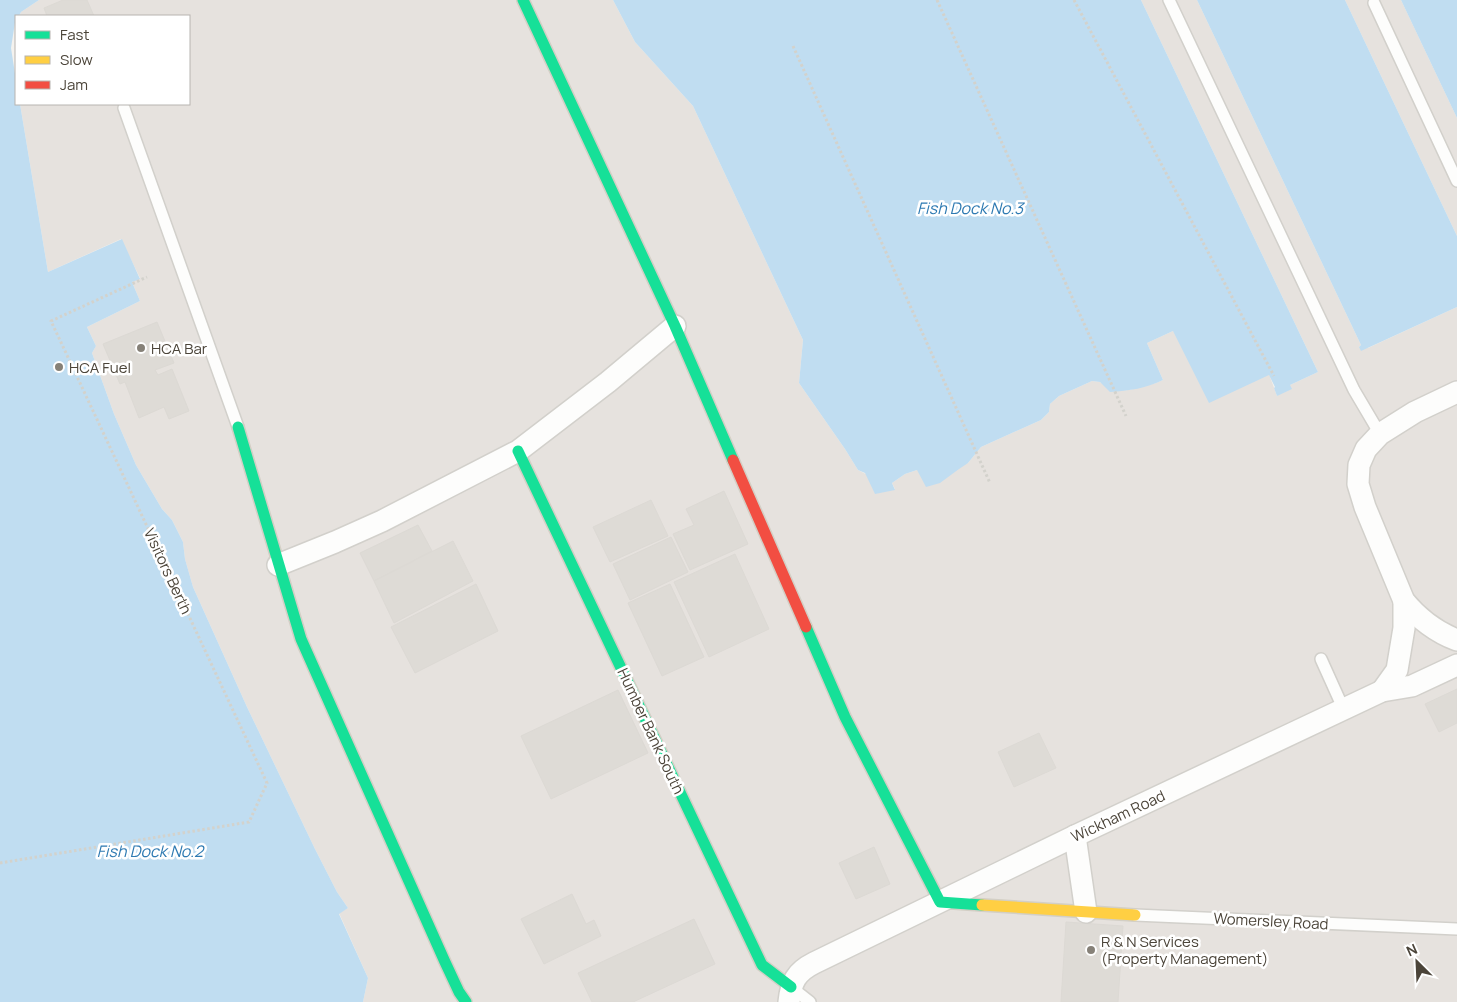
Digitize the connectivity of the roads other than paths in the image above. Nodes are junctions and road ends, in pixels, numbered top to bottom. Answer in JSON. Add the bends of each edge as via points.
{"nodes":[{"id":1,"x":523,"y":0,"type":"edge"},
{"id":2,"x":1170,"y":0,"type":"edge"},
{"id":3,"x":1374,"y":3,"type":"dead end"},
{"id":4,"x":124,"y":108,"type":"dead end"},
{"id":5,"x":1457,"y":181,"type":"edge"},
{"id":6,"x":675,"y":326,"type":"junction"},
{"id":7,"x":1457,"y":392,"type":"edge"},
{"id":8,"x":238,"y":427,"type":"joint"},
{"id":9,"x":1380,"y":434,"type":"junction"},
{"id":10,"x":518,"y":451,"type":"junction"},
{"id":11,"x":278,"y":565,"type":"junction"},
{"id":12,"x":1404,"y":601,"type":"junction"},
{"id":13,"x":1457,"y":640,"type":"edge"},
{"id":14,"x":1321,"y":659,"type":"dead end"},
{"id":15,"x":1457,"y":665,"type":"edge"},
{"id":16,"x":1382,"y":691,"type":"junction"},
{"id":17,"x":1344,"y":710,"type":"junction"},
{"id":18,"x":1075,"y":836,"type":"junction"},
{"id":19,"x":940,"y":902,"type":"junction"},
{"id":20,"x":1086,"y":912,"type":"junction"},
{"id":21,"x":1135,"y":915,"type":"joint"},
{"id":22,"x":1457,"y":929,"type":"edge"},
{"id":23,"x":790,"y":995,"type":"edge"},
{"id":24,"x":466,"y":1002,"type":"edge"},
{"id":25,"x":810,"y":1002,"type":"edge"}],
"edges":[{"from":1,"to":6,"type":"street"},
{"from":2,"to":9,"type":"lane","via":[[1354,390]]},
{"from":3,"to":5,"type":"lane"},
{"from":4,"to":8,"type":"lane"},
{"from":6,"to":10,"type":"street"},
{"from":6,"to":19,"type":"street","via":[[845,718]]},
{"from":7,"to":9,"type":"street","via":[[1415,412]]},
{"from":8,"to":11,"type":"street"},
{"from":9,"to":12,"type":"street","via":[[1362,457],[1358,484]]},
{"from":10,"to":11,"type":"street","via":[[374,524]]},
{"from":10,"to":23,"type":"street","name":"Humber Bank South","via":[[762,964]]},
{"from":11,"to":24,"type":"street","via":[[301,639],[445,962]]},
{"from":12,"to":13,"type":"street","via":[[1431,626]]},
{"from":12,"to":16,"type":"street","via":[[1404,628],[1397,670]]},
{"from":14,"to":17,"type":"lane"},
{"from":15,"to":16,"type":"street","name":"Wickham Road","via":[[1412,686]]},
{"from":16,"to":17,"type":"street","name":"Wickham Road"},
{"from":17,"to":18,"type":"street","name":"Wickham Road"},
{"from":18,"to":19,"type":"street","name":"Wickham Road"},
{"from":18,"to":20,"type":"street"},
{"from":19,"to":20,"type":"street","name":"Womersley Road"},
{"from":19,"to":23,"type":"street","name":"Wickham Road","via":[[804,968],[796,976]]},
{"from":20,"to":21,"type":"street","name":"Womersley Road"},
{"from":21,"to":22,"type":"lane","name":"Womersley Road"},
{"from":23,"to":25,"type":"lane"}]}
